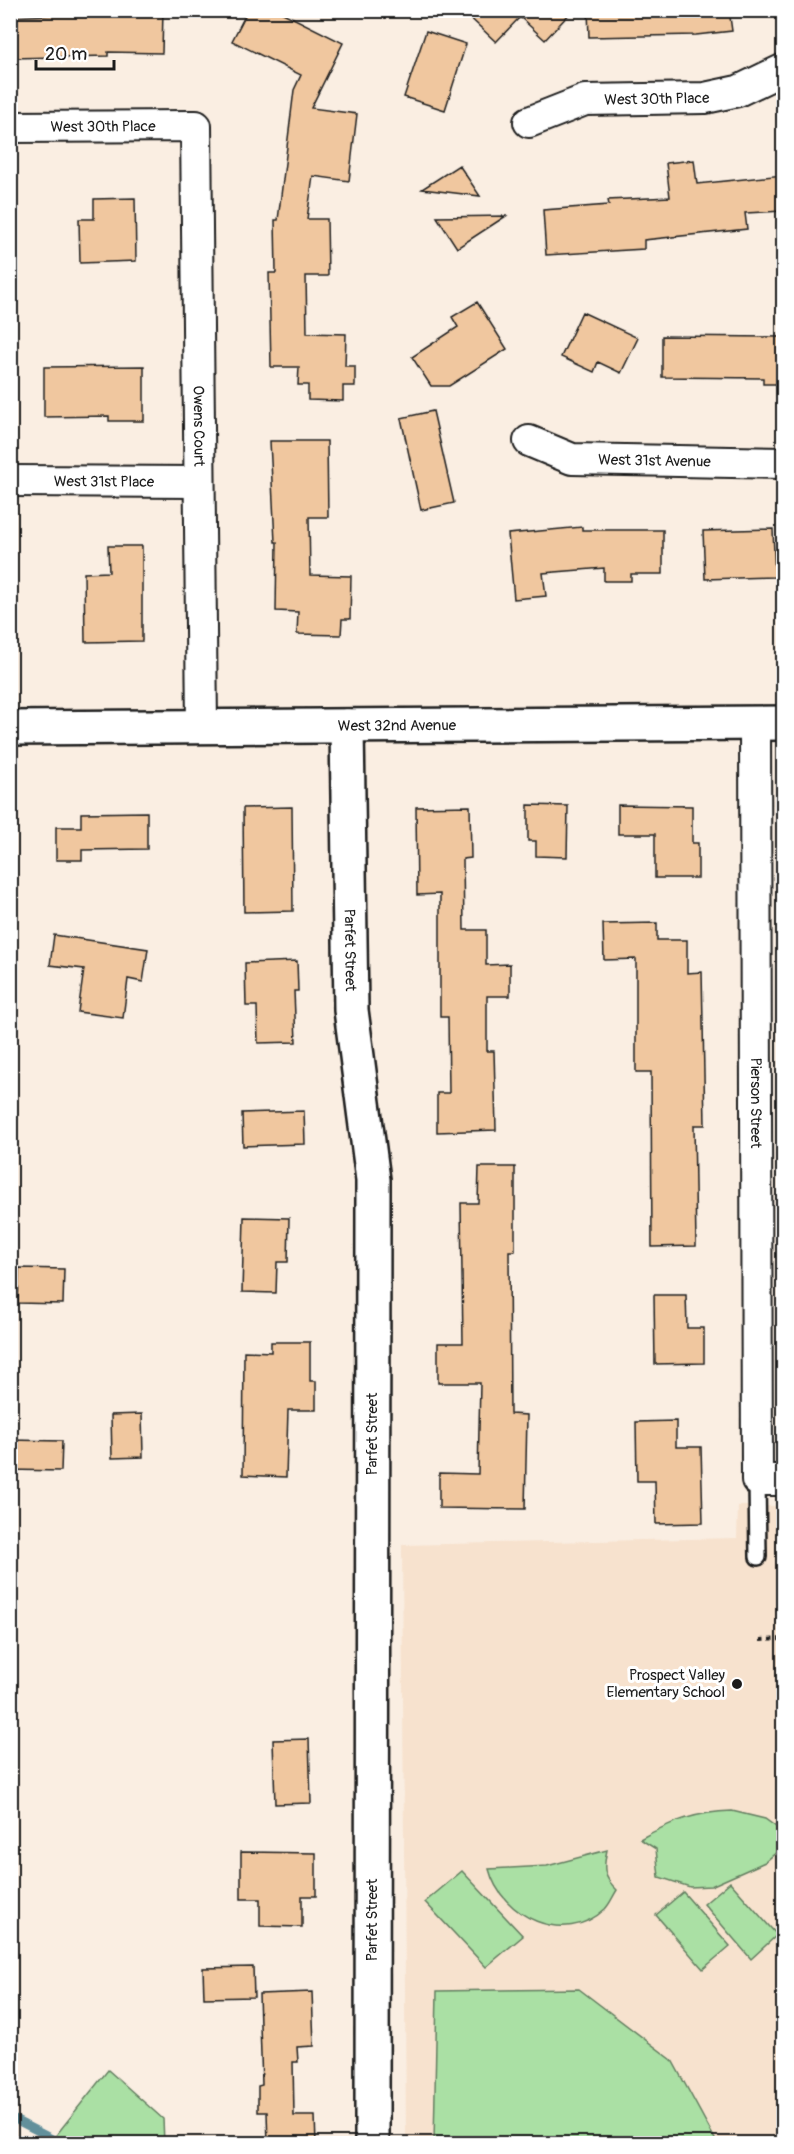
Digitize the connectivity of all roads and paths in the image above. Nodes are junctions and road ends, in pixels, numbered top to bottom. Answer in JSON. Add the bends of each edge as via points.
{"nodes":[{"id":1,"x":783,"y":69,"type":"edge"},
{"id":2,"x":529,"y":122,"type":"dead end"},
{"id":3,"x":196,"y":126,"type":"joint"},
{"id":4,"x":10,"y":127,"type":"edge"},
{"id":5,"x":529,"y":441,"type":"dead end"},
{"id":6,"x":783,"y":463,"type":"edge"},
{"id":7,"x":10,"y":481,"type":"edge"},
{"id":8,"x":199,"y":482,"type":"junction"},
{"id":9,"x":769,"y":723,"type":"edge"},
{"id":10,"x":347,"y":726,"type":"junction"},
{"id":11,"x":202,"y":727,"type":"junction"},
{"id":12,"x":10,"y":728,"type":"edge"},
{"id":13,"x":770,"y":1480,"type":"edge"},
{"id":14,"x":758,"y":1557,"type":"dead end"},
{"id":15,"x":760,"y":1640,"type":"dead end"},
{"id":16,"x":783,"y":1640,"type":"edge"},
{"id":17,"x":372,"y":2144,"type":"edge"}],
"edges":[{"from":1,"to":2,"type":"street","name":"West 30th Place","via":[[705,98],[585,100]]},
{"from":3,"to":4,"type":"street","name":"West 30th Place"},
{"from":3,"to":8,"type":"street","name":"Owens Court"},
{"from":5,"to":6,"type":"street","name":"West 31st Avenue","via":[[572,459]]},
{"from":7,"to":8,"type":"street","name":"West 31st Place"},
{"from":8,"to":11,"type":"street","name":"Owens Court"},
{"from":9,"to":10,"type":"street","name":"West 32nd Avenue"},
{"from":9,"to":13,"type":"street","name":"Pierson Street"},
{"from":10,"to":11,"type":"street","name":"West 32nd Avenue"},
{"from":10,"to":17,"type":"street","name":"Parfet Street","via":[[351,1010],[373,1180]]},
{"from":11,"to":12,"type":"street","name":"West 32nd Avenue"},
{"from":13,"to":14,"type":"lane"},
{"from":15,"to":16,"type":"path"}]}
